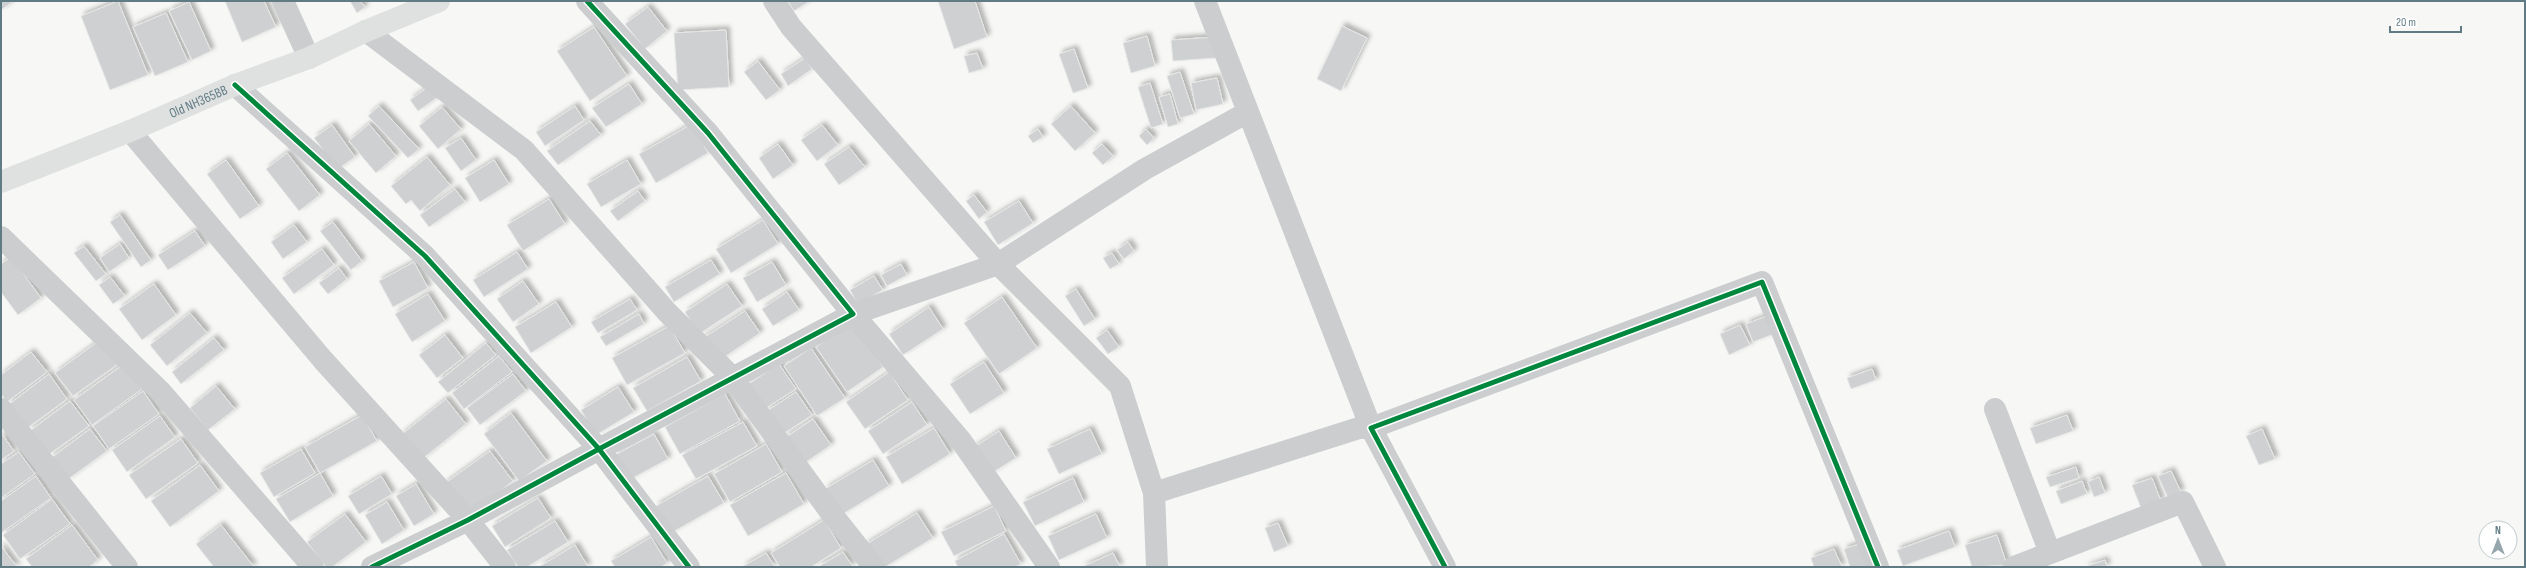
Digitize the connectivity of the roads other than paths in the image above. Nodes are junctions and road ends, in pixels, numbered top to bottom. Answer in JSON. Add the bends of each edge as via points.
{"nodes":[{"id":1,"x":283,"y":1,"type":"edge"},
{"id":2,"x":439,"y":1,"type":"edge"},
{"id":3,"x":587,"y":1,"type":"edge"},
{"id":4,"x":774,"y":1,"type":"edge"},
{"id":5,"x":1204,"y":1,"type":"edge"},
{"id":6,"x":366,"y":31,"type":"junction"},
{"id":7,"x":309,"y":58,"type":"junction"},
{"id":8,"x":235,"y":85,"type":"junction"},
{"id":9,"x":1248,"y":112,"type":"junction"},
{"id":10,"x":130,"y":131,"type":"junction"},
{"id":11,"x":1,"y":182,"type":"edge"},
{"id":12,"x":1,"y":237,"type":"edge"},
{"id":13,"x":998,"y":264,"type":"junction"},
{"id":14,"x":853,"y":314,"type":"junction"},
{"id":15,"x":732,"y":377,"type":"junction"},
{"id":16,"x":1,"y":409,"type":"edge"},
{"id":17,"x":1995,"y":409,"type":"dead end"},
{"id":18,"x":1370,"y":428,"type":"junction"},
{"id":19,"x":599,"y":449,"type":"junction"},
{"id":20,"x":1154,"y":493,"type":"junction"},
{"id":21,"x":468,"y":520,"type":"junction"},
{"id":22,"x":2050,"y":553,"type":"junction"},
{"id":23,"x":127,"y":567,"type":"edge"},
{"id":24,"x":313,"y":567,"type":"edge"},
{"id":25,"x":372,"y":567,"type":"edge"},
{"id":26,"x":505,"y":567,"type":"edge"},
{"id":27,"x":689,"y":567,"type":"edge"},
{"id":28,"x":874,"y":567,"type":"edge"},
{"id":29,"x":1050,"y":567,"type":"edge"},
{"id":30,"x":1157,"y":567,"type":"edge"},
{"id":31,"x":1445,"y":567,"type":"edge"},
{"id":32,"x":1878,"y":567,"type":"edge"},
{"id":33,"x":2014,"y":567,"type":"edge"},
{"id":34,"x":2215,"y":567,"type":"edge"}],
"edges":[{"from":1,"to":7,"type":"street"},
{"from":2,"to":6,"type":"main road","name":"Old NH365BB"},
{"from":3,"to":14,"type":"street","via":[[708,133]]},
{"from":4,"to":13,"type":"street","via":[[791,27]]},
{"from":5,"to":9,"type":"street"},
{"from":6,"to":7,"type":"main road","name":"Old NH365BB"},
{"from":6,"to":15,"type":"street","via":[[524,150],[667,312]]},
{"from":7,"to":8,"type":"main road","name":"Old NH365BB"},
{"from":8,"to":10,"type":"main road","name":"Old NH365BB"},
{"from":8,"to":19,"type":"street","via":[[425,256]]},
{"from":9,"to":13,"type":"street","via":[[1145,169]]},
{"from":9,"to":18,"type":"street"},
{"from":10,"to":11,"type":"main road","name":"Old NH365BB"},
{"from":10,"to":21,"type":"street","via":[[324,360]]},
{"from":12,"to":24,"type":"street","via":[[161,392]]},
{"from":13,"to":14,"type":"street"},
{"from":13,"to":20,"type":"street","via":[[1120,386]]},
{"from":14,"to":15,"type":"street"},
{"from":14,"to":29,"type":"street","via":[[962,442]]},
{"from":15,"to":19,"type":"street"},
{"from":15,"to":28,"type":"street","via":[[831,513]]},
{"from":16,"to":23,"type":"street"},
{"from":17,"to":22,"type":"street"},
{"from":18,"to":20,"type":"street","via":[[1359,428]]},
{"from":18,"to":31,"type":"street"},
{"from":18,"to":32,"type":"street","via":[[1762,282]]},
{"from":19,"to":21,"type":"street"},
{"from":19,"to":27,"type":"street"},
{"from":20,"to":30,"type":"street"},
{"from":21,"to":25,"type":"street"},
{"from":21,"to":26,"type":"street"},
{"from":22,"to":33,"type":"street"},
{"from":22,"to":34,"type":"street","via":[[2183,502]]}]}
